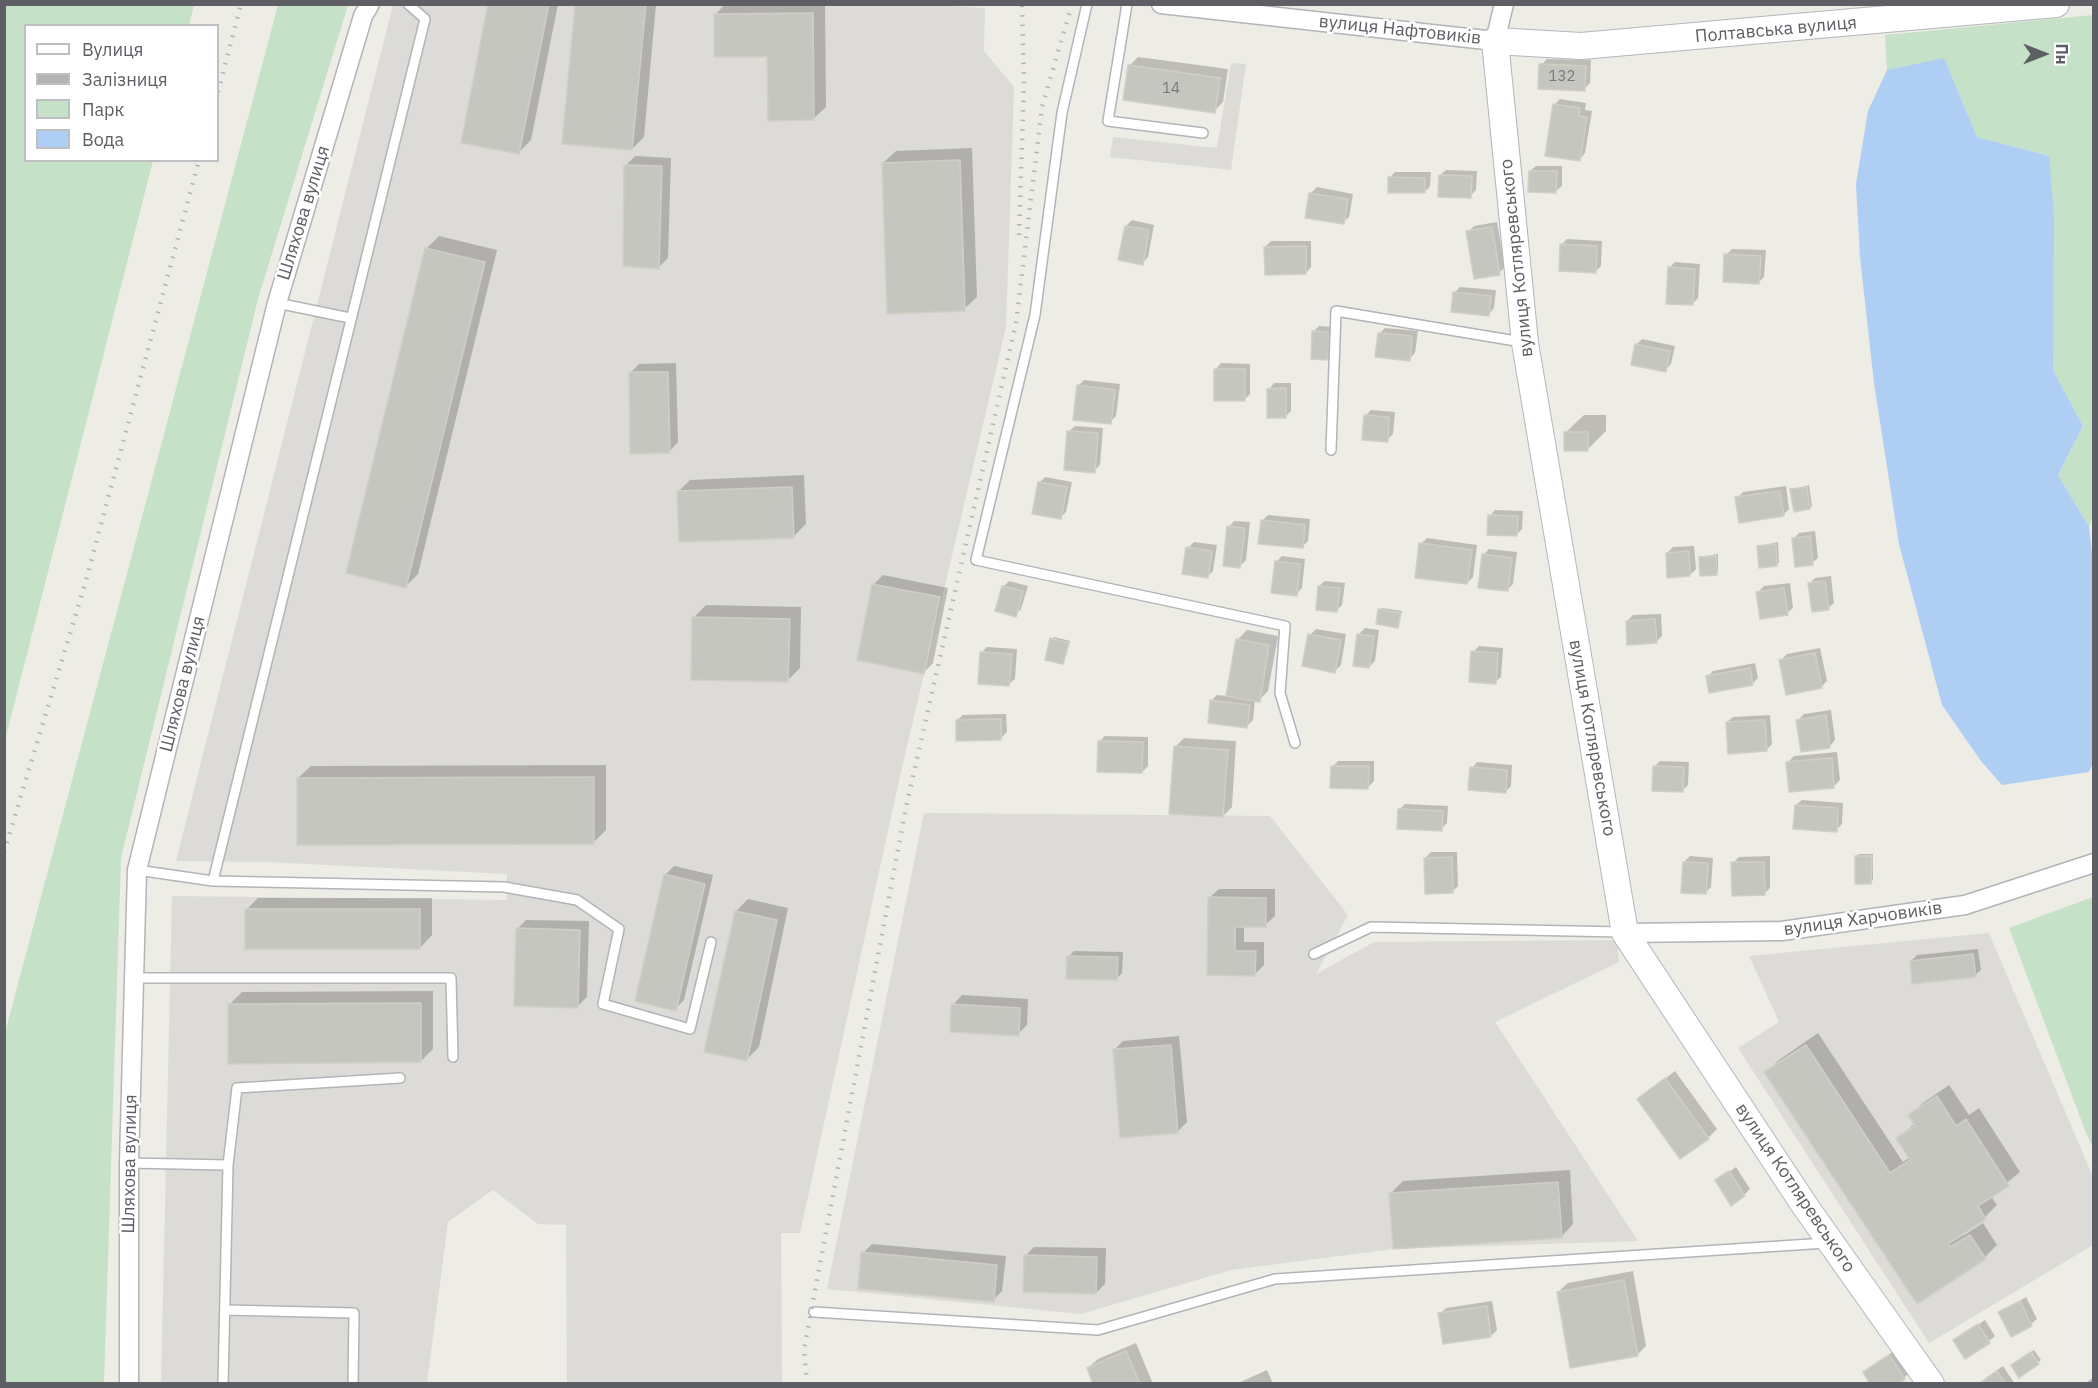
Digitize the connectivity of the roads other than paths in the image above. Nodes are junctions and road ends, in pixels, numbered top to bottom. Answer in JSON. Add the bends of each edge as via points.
{"nodes":[{"id":1,"x":370,"y":4,"type":"edge"},
{"id":2,"x":408,"y":4,"type":"edge"},
{"id":3,"x":1087,"y":4,"type":"edge"},
{"id":4,"x":1127,"y":4,"type":"edge"},
{"id":5,"x":1161,"y":4,"type":"edge"},
{"id":6,"x":1504,"y":4,"type":"edge"},
{"id":7,"x":2056,"y":4,"type":"edge"},
{"id":8,"x":1495,"y":41,"type":"junction"},
{"id":9,"x":1203,"y":133,"type":"dead end"},
{"id":10,"x":277,"y":303,"type":"junction"},
{"id":11,"x":350,"y":318,"type":"junction"},
{"id":12,"x":1525,"y":343,"type":"junction"},
{"id":13,"x":1331,"y":450,"type":"dead end"},
{"id":14,"x":1295,"y":743,"type":"dead end"},
{"id":15,"x":2094,"y":863,"type":"edge"},
{"id":16,"x":137,"y":870,"type":"junction"},
{"id":17,"x":213,"y":881,"type":"junction"},
{"id":18,"x":1625,"y":933,"type":"junction"},
{"id":19,"x":711,"y":942,"type":"dead end"},
{"id":20,"x":1314,"y":954,"type":"dead end"},
{"id":21,"x":134,"y":978,"type":"junction"},
{"id":22,"x":453,"y":1056,"type":"dead end"},
{"id":23,"x":400,"y":1078,"type":"dead end"},
{"id":24,"x":129,"y":1163,"type":"junction"},
{"id":25,"x":228,"y":1165,"type":"junction"},
{"id":26,"x":1831,"y":1243,"type":"junction"},
{"id":27,"x":225,"y":1310,"type":"junction"},
{"id":28,"x":814,"y":1312,"type":"dead end"},
{"id":29,"x":129,"y":1383,"type":"edge"},
{"id":30,"x":223,"y":1383,"type":"edge"},
{"id":31,"x":353,"y":1383,"type":"edge"},
{"id":32,"x":1931,"y":1383,"type":"edge"}],
"edges":[{"from":1,"to":10,"type":"street","name":"Шляхова вулиця","via":[[363,16]]},
{"from":2,"to":11,"type":"lane","via":[[425,19]]},
{"from":3,"to":14,"type":"lane","via":[[1062,113],[1035,315],[976,560],[1285,626],[1280,693]]},
{"from":4,"to":9,"type":"lane","via":[[1108,121]]},
{"from":5,"to":8,"type":"street","name":"вулиця Нафтовиків"},
{"from":6,"to":8,"type":"street","name":"вулиця Котляревського"},
{"from":7,"to":8,"type":"street","name":"Полтавська вулиця","via":[[1581,46]]},
{"from":8,"to":12,"type":"street","name":"вулиця Котляревського"},
{"from":10,"to":11,"type":"lane"},
{"from":10,"to":16,"type":"street","name":"Шляхова вулиця"},
{"from":11,"to":17,"type":"lane"},
{"from":12,"to":13,"type":"lane","via":[[1336,311]]},
{"from":12,"to":18,"type":"street","name":"вулиця Котляревського"},
{"from":15,"to":18,"type":"street","name":"вулиця Харчовиків","via":[[1965,905],[1782,931]]},
{"from":16,"to":17,"type":"lane"},
{"from":16,"to":21,"type":"street","name":"Шляхова вулиця"},
{"from":17,"to":19,"type":"lane","via":[[504,887],[577,900],[619,928],[603,1004],[690,1029]]},
{"from":18,"to":20,"type":"lane","via":[[1371,927]]},
{"from":18,"to":26,"type":"street","name":"вулиця Котляревського"},
{"from":21,"to":22,"type":"lane","via":[[451,978]]},
{"from":21,"to":24,"type":"street","name":"Шляхова вулиця"},
{"from":23,"to":25,"type":"lane","via":[[237,1088]]},
{"from":24,"to":25,"type":"lane"},
{"from":24,"to":29,"type":"street","name":"Шляхова вулиця"},
{"from":25,"to":27,"type":"lane"},
{"from":26,"to":28,"type":"lane","via":[[1275,1279],[1098,1330]]},
{"from":26,"to":32,"type":"street","name":"вулиця Котляревського"},
{"from":27,"to":30,"type":"lane"},
{"from":27,"to":31,"type":"lane","via":[[354,1313]]}]}
